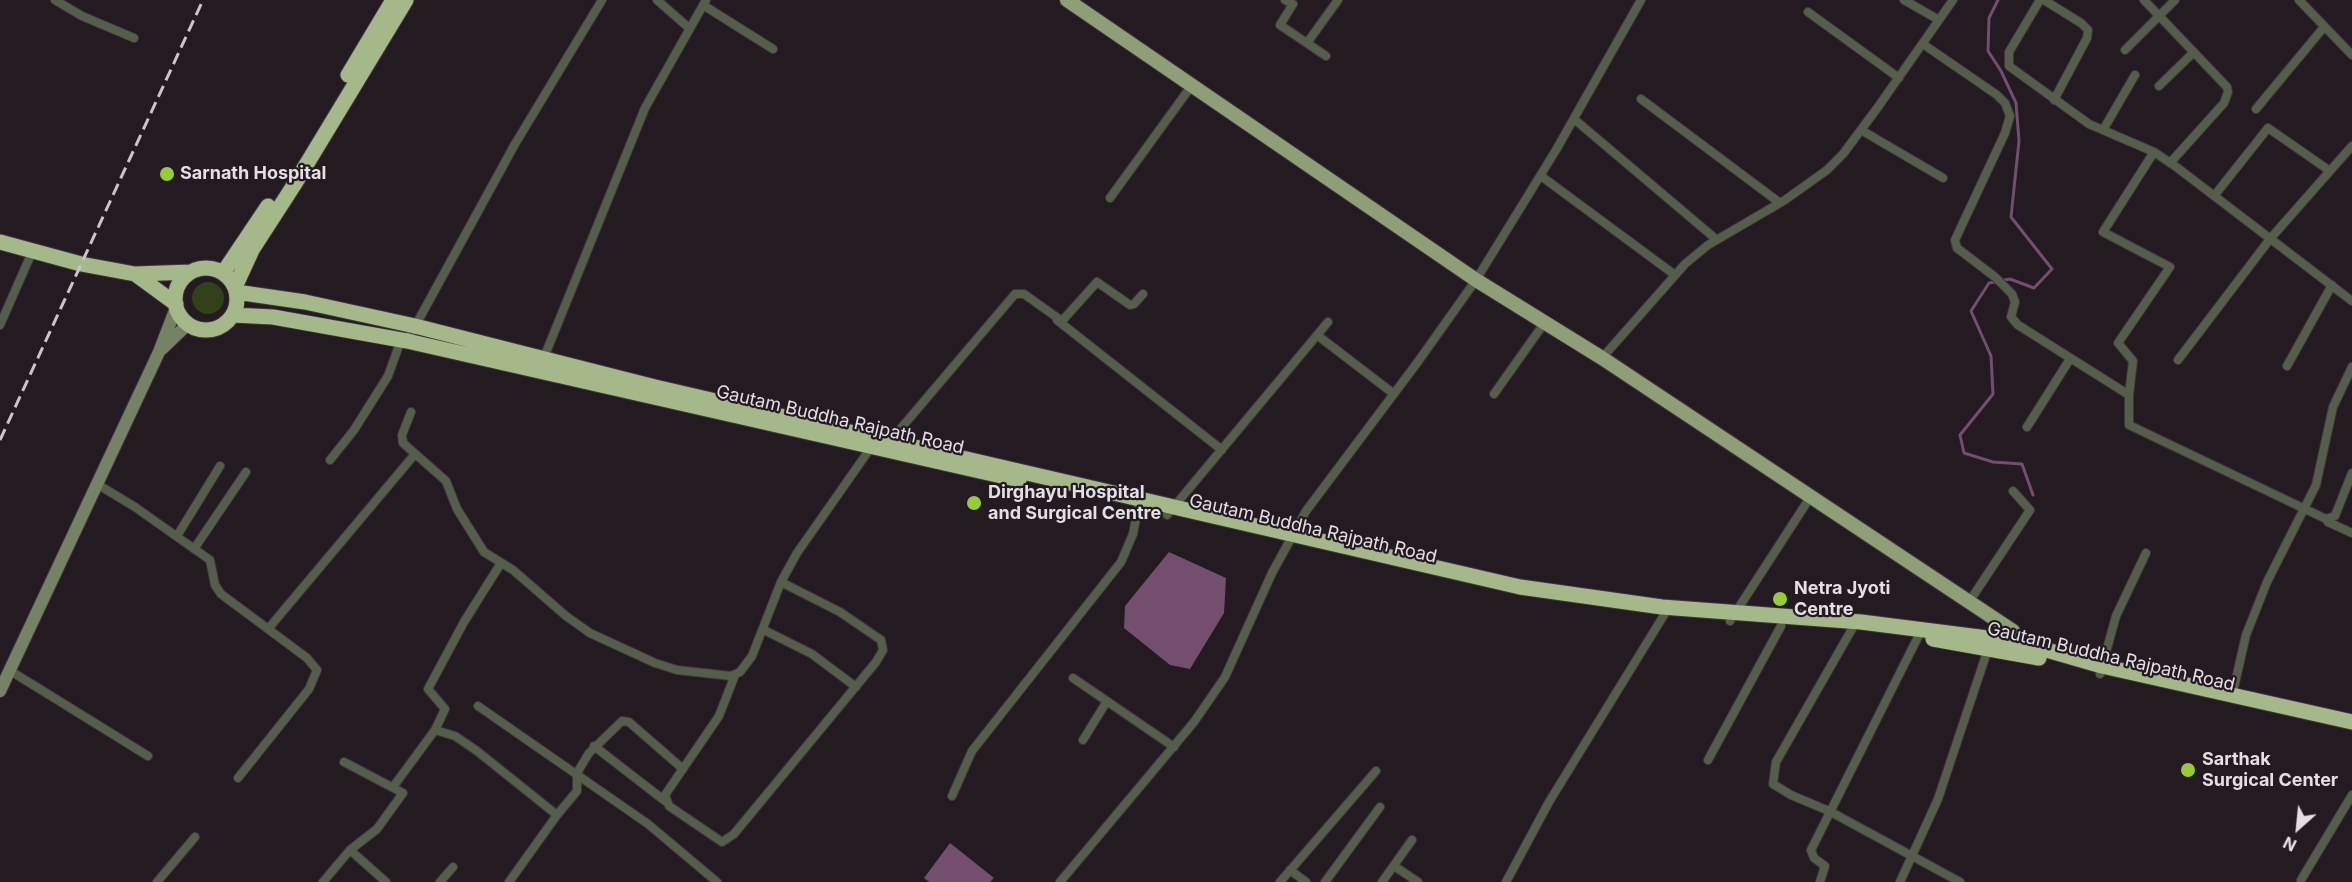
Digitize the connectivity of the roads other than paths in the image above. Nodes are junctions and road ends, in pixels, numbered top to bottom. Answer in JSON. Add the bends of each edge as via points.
{"nodes":[{"id":1,"x":55,"y":0,"type":"edge"},
{"id":2,"x":393,"y":0,"type":"edge"},
{"id":3,"x":406,"y":0,"type":"edge"},
{"id":4,"x":602,"y":0,"type":"edge"},
{"id":5,"x":657,"y":0,"type":"edge"},
{"id":6,"x":1285,"y":0,"type":"edge"},
{"id":7,"x":1338,"y":0,"type":"edge"},
{"id":8,"x":1641,"y":0,"type":"edge"},
{"id":9,"x":1904,"y":0,"type":"edge"},
{"id":10,"x":1953,"y":0,"type":"edge"},
{"id":11,"x":2042,"y":0,"type":"edge"},
{"id":12,"x":2144,"y":0,"type":"edge"},
{"id":13,"x":2175,"y":0,"type":"edge"},
{"id":14,"x":2299,"y":0,"type":"edge"},
{"id":15,"x":1070,"y":1,"type":"edge"},
{"id":16,"x":704,"y":2,"type":"edge"},
{"id":17,"x":1808,"y":12,"type":"dead end"},
{"id":18,"x":2159,"y":15,"type":"junction"},
{"id":19,"x":1939,"y":20,"type":"junction"},
{"id":20,"x":2324,"y":27,"type":"junction"},
{"id":21,"x":689,"y":28,"type":"junction"},
{"id":22,"x":134,"y":38,"type":"dead end"},
{"id":23,"x":1307,"y":43,"type":"junction"},
{"id":24,"x":1923,"y":44,"type":"junction"},
{"id":25,"x":773,"y":49,"type":"dead end"},
{"id":26,"x":2125,"y":50,"type":"dead end"},
{"id":27,"x":2194,"y":52,"type":"junction"},
{"id":28,"x":2352,"y":55,"type":"edge"},
{"id":29,"x":1326,"y":56,"type":"dead end"},
{"id":30,"x":2134,"y":75,"type":"dead end"},
{"id":31,"x":1899,"y":78,"type":"junction"},
{"id":32,"x":1192,"y":85,"type":"junction"},
{"id":33,"x":2159,"y":86,"type":"dead end"},
{"id":34,"x":1641,"y":99,"type":"dead end"},
{"id":35,"x":2054,"y":100,"type":"junction"},
{"id":36,"x":2256,"y":109,"type":"dead end"},
{"id":37,"x":1574,"y":118,"type":"junction"},
{"id":38,"x":1861,"y":130,"type":"junction"},
{"id":39,"x":2103,"y":130,"type":"junction"},
{"id":40,"x":2352,"y":146,"type":"edge"},
{"id":41,"x":2154,"y":152,"type":"junction"},
{"id":42,"x":2170,"y":163,"type":"junction"},
{"id":43,"x":2330,"y":171,"type":"junction"},
{"id":44,"x":1541,"y":176,"type":"junction"},
{"id":45,"x":1943,"y":178,"type":"dead end"},
{"id":46,"x":2214,"y":196,"type":"junction"},
{"id":47,"x":1110,"y":198,"type":"dead end"},
{"id":48,"x":1780,"y":203,"type":"junction"},
{"id":49,"x":2270,"y":239,"type":"junction"},
{"id":50,"x":1717,"y":240,"type":"junction"},
{"id":51,"x":0,"y":242,"type":"edge"},
{"id":52,"x":33,"y":250,"type":"junction"},
{"id":53,"x":190,"y":272,"type":"junction"},
{"id":54,"x":223,"y":273,"type":"junction"},
{"id":55,"x":135,"y":274,"type":"junction"},
{"id":56,"x":1675,"y":274,"type":"junction"},
{"id":57,"x":1476,"y":280,"type":"junction"},
{"id":58,"x":2332,"y":285,"type":"junction"},
{"id":59,"x":236,"y":290,"type":"junction"},
{"id":60,"x":1143,"y":294,"type":"dead end"},
{"id":61,"x":2352,"y":301,"type":"edge"},
{"id":62,"x":176,"y":306,"type":"junction"},
{"id":63,"x":233,"y":315,"type":"junction"},
{"id":64,"x":1056,"y":319,"type":"junction"},
{"id":65,"x":1328,"y":322,"type":"dead end"},
{"id":66,"x":1545,"y":322,"type":"junction"},
{"id":67,"x":188,"y":324,"type":"junction"},
{"id":68,"x":0,"y":325,"type":"edge"},
{"id":69,"x":415,"y":326,"type":"junction"},
{"id":70,"x":1317,"y":335,"type":"junction"},
{"id":71,"x":404,"y":341,"type":"junction"},
{"id":72,"x":159,"y":352,"type":"junction"},
{"id":73,"x":1602,"y":358,"type":"junction"},
{"id":74,"x":2070,"y":359,"type":"junction"},
{"id":75,"x":2178,"y":360,"type":"dead end"},
{"id":76,"x":542,"y":365,"type":"junction"},
{"id":77,"x":2287,"y":366,"type":"dead end"},
{"id":78,"x":2352,"y":367,"type":"edge"},
{"id":79,"x":1394,"y":394,"type":"junction"},
{"id":80,"x":1494,"y":394,"type":"dead end"},
{"id":81,"x":2129,"y":395,"type":"junction"},
{"id":82,"x":411,"y":412,"type":"dead end"},
{"id":83,"x":2027,"y":427,"type":"dead end"},
{"id":84,"x":891,"y":440,"type":"junction"},
{"id":85,"x":872,"y":446,"type":"junction"},
{"id":86,"x":1222,"y":450,"type":"junction"},
{"id":87,"x":415,"y":454,"type":"junction"},
{"id":88,"x":330,"y":460,"type":"dead end"},
{"id":89,"x":220,"y":466,"type":"dead end"},
{"id":90,"x":246,"y":472,"type":"dead end"},
{"id":91,"x":2352,"y":473,"type":"edge"},
{"id":92,"x":97,"y":484,"type":"junction"},
{"id":93,"x":2013,"y":491,"type":"dead end"},
{"id":94,"x":1811,"y":496,"type":"junction"},
{"id":95,"x":1138,"y":508,"type":"junction"},
{"id":96,"x":2304,"y":510,"type":"junction"},
{"id":97,"x":1171,"y":511,"type":"junction"},
{"id":98,"x":2328,"y":522,"type":"dead end"},
{"id":99,"x":2352,"y":534,"type":"edge"},
{"id":100,"x":177,"y":536,"type":"junction"},
{"id":101,"x":1289,"y":540,"type":"junction"},
{"id":102,"x":194,"y":549,"type":"junction"},
{"id":103,"x":2146,"y":554,"type":"dead end"},
{"id":104,"x":501,"y":563,"type":"junction"},
{"id":105,"x":781,"y":582,"type":"junction"},
{"id":106,"x":1969,"y":602,"type":"junction"},
{"id":107,"x":1664,"y":615,"type":"junction"},
{"id":108,"x":1733,"y":617,"type":"junction"},
{"id":109,"x":1781,"y":626,"type":"junction"},
{"id":110,"x":268,"y":629,"type":"junction"},
{"id":111,"x":1852,"y":629,"type":"junction"},
{"id":112,"x":764,"y":630,"type":"junction"},
{"id":113,"x":1918,"y":637,"type":"junction"},
{"id":114,"x":2021,"y":648,"type":"junction"},
{"id":115,"x":1988,"y":649,"type":"junction"},
{"id":116,"x":9,"y":670,"type":"junction"},
{"id":117,"x":2101,"y":670,"type":"junction"},
{"id":118,"x":735,"y":675,"type":"junction"},
{"id":119,"x":1073,"y":678,"type":"dead end"},
{"id":120,"x":856,"y":687,"type":"junction"},
{"id":121,"x":0,"y":691,"type":"edge"},
{"id":122,"x":2232,"y":697,"type":"junction"},
{"id":123,"x":1107,"y":701,"type":"junction"},
{"id":124,"x":478,"y":706,"type":"dead end"},
{"id":125,"x":2352,"y":722,"type":"edge"},
{"id":126,"x":435,"y":730,"type":"junction"},
{"id":127,"x":2352,"y":731,"type":"edge"},
{"id":128,"x":1083,"y":740,"type":"dead end"},
{"id":129,"x":594,"y":746,"type":"junction"},
{"id":130,"x":1174,"y":747,"type":"junction"},
{"id":131,"x":148,"y":756,"type":"dead end"},
{"id":132,"x":1708,"y":760,"type":"dead end"},
{"id":133,"x":344,"y":762,"type":"dead end"},
{"id":134,"x":683,"y":769,"type":"junction"},
{"id":135,"x":1376,"y":771,"type":"dead end"},
{"id":136,"x":577,"y":773,"type":"junction"},
{"id":137,"x":238,"y":778,"type":"dead end"},
{"id":138,"x":393,"y":787,"type":"junction"},
{"id":139,"x":2352,"y":795,"type":"edge"},
{"id":140,"x":952,"y":796,"type":"dead end"},
{"id":141,"x":665,"y":801,"type":"junction"},
{"id":142,"x":1380,"y":807,"type":"dead end"},
{"id":143,"x":1828,"y":811,"type":"junction"},
{"id":144,"x":557,"y":814,"type":"junction"},
{"id":145,"x":195,"y":837,"type":"dead end"},
{"id":146,"x":1412,"y":840,"type":"dead end"},
{"id":147,"x":350,"y":850,"type":"junction"},
{"id":148,"x":1914,"y":856,"type":"junction"},
{"id":149,"x":1394,"y":866,"type":"junction"},
{"id":150,"x":453,"y":867,"type":"dead end"},
{"id":151,"x":1290,"y":870,"type":"junction"},
{"id":152,"x":2301,"y":880,"type":"dead end"},
{"id":153,"x":157,"y":882,"type":"edge"},
{"id":154,"x":323,"y":882,"type":"edge"},
{"id":155,"x":386,"y":882,"type":"edge"},
{"id":156,"x":440,"y":882,"type":"edge"},
{"id":157,"x":509,"y":882,"type":"edge"},
{"id":158,"x":717,"y":882,"type":"edge"},
{"id":159,"x":1060,"y":882,"type":"edge"},
{"id":160,"x":1280,"y":882,"type":"edge"},
{"id":161,"x":1306,"y":882,"type":"edge"},
{"id":162,"x":1325,"y":882,"type":"edge"},
{"id":163,"x":1382,"y":882,"type":"edge"},
{"id":164,"x":1418,"y":882,"type":"edge"},
{"id":165,"x":1506,"y":882,"type":"edge"},
{"id":166,"x":1820,"y":882,"type":"edge"},
{"id":167,"x":1900,"y":882,"type":"edge"},
{"id":168,"x":1960,"y":882,"type":"edge"}],
"edges":[{"from":1,"to":22,"type":"street"},
{"from":2,"to":54,"type":"highway","via":[[302,155]]},
{"from":3,"to":59,"type":"highway","via":[[252,250]]},
{"from":4,"to":69,"type":"street","via":[[515,144]]},
{"from":5,"to":21,"type":"street"},
{"from":6,"to":23,"type":"street","via":[[1293,4],[1280,25]]},
{"from":7,"to":23,"type":"street"},
{"from":8,"to":37,"type":"street"},
{"from":9,"to":19,"type":"street"},
{"from":10,"to":19,"type":"street"},
{"from":11,"to":35,"type":"street","via":[[2009,52],[2007,62]]},
{"from":11,"to":35,"type":"street","via":[[2088,30]]},
{"from":12,"to":18,"type":"street"},
{"from":13,"to":18,"type":"street"},
{"from":14,"to":20,"type":"street"},
{"from":15,"to":32,"type":"main road"},
{"from":16,"to":21,"type":"street"},
{"from":16,"to":25,"type":"street"},
{"from":17,"to":31,"type":"street"},
{"from":18,"to":26,"type":"street"},
{"from":18,"to":27,"type":"street"},
{"from":19,"to":24,"type":"street"},
{"from":20,"to":28,"type":"street"},
{"from":20,"to":36,"type":"street"},
{"from":21,"to":76,"type":"street","via":[[645,108]]},
{"from":23,"to":29,"type":"street"},
{"from":24,"to":31,"type":"street"},
{"from":24,"to":74,"type":"street","via":[[1997,95],[2008,109],[2005,133],[1955,244],[2014,298],[2014,322]]},
{"from":27,"to":33,"type":"street"},
{"from":27,"to":42,"type":"street","via":[[2227,87],[2227,98]]},
{"from":30,"to":39,"type":"street"},
{"from":31,"to":38,"type":"street"},
{"from":32,"to":47,"type":"street"},
{"from":32,"to":57,"type":"main road"},
{"from":34,"to":48,"type":"street"},
{"from":35,"to":39,"type":"street"},
{"from":37,"to":44,"type":"street"},
{"from":37,"to":50,"type":"street"},
{"from":38,"to":45,"type":"street"},
{"from":38,"to":48,"type":"street","via":[[1827,170]]},
{"from":39,"to":41,"type":"street"},
{"from":40,"to":43,"type":"street"},
{"from":41,"to":42,"type":"street"},
{"from":41,"to":81,"type":"street","via":[[2103,232],[2170,267],[2118,343],[2133,362]]},
{"from":42,"to":46,"type":"street"},
{"from":43,"to":46,"type":"street","via":[[2268,128]]},
{"from":43,"to":49,"type":"street"},
{"from":44,"to":56,"type":"street"},
{"from":44,"to":57,"type":"street"},
{"from":46,"to":49,"type":"street"},
{"from":48,"to":50,"type":"street"},
{"from":49,"to":58,"type":"street"},
{"from":49,"to":75,"type":"street"},
{"from":50,"to":56,"type":"street"},
{"from":51,"to":52,"type":"highway"},
{"from":52,"to":55,"type":"highway"},
{"from":52,"to":68,"type":"street"},
{"from":53,"to":54,"type":"highway","via":[[204,268]]},
{"from":53,"to":55,"type":"highway"},
{"from":53,"to":62,"type":"highway","via":[[177,289]]},
{"from":54,"to":59,"type":"highway"},
{"from":55,"to":62,"type":"highway"},
{"from":56,"to":73,"type":"street"},
{"from":57,"to":66,"type":"main road"},
{"from":57,"to":79,"type":"street"},
{"from":58,"to":61,"type":"street"},
{"from":58,"to":77,"type":"street"},
{"from":59,"to":63,"type":"highway"},
{"from":59,"to":69,"type":"highway"},
{"from":60,"to":64,"type":"street","via":[[1130,305],[1097,282],[1065,319]]},
{"from":62,"to":67,"type":"highway"},
{"from":62,"to":72,"type":"street"},
{"from":63,"to":67,"type":"highway","via":[[215,329],[198,329]]},
{"from":63,"to":71,"type":"highway","name":"Gautam Buddha Rajpath Road","via":[[273,317]]},
{"from":64,"to":84,"type":"street","via":[[1024,294],[1015,294]]},
{"from":64,"to":86,"type":"street"},
{"from":65,"to":70,"type":"street"},
{"from":66,"to":73,"type":"main road"},
{"from":66,"to":80,"type":"street"},
{"from":67,"to":72,"type":"street"},
{"from":69,"to":71,"type":"street"},
{"from":69,"to":76,"type":"highway"},
{"from":70,"to":79,"type":"street"},
{"from":70,"to":86,"type":"street"},
{"from":71,"to":76,"type":"highway","name":"Gautam Buddha Rajpath Road"},
{"from":71,"to":88,"type":"street","via":[[388,376]]},
{"from":72,"to":92,"type":"street"},
{"from":73,"to":94,"type":"main road"},
{"from":74,"to":81,"type":"street"},
{"from":74,"to":83,"type":"street"},
{"from":76,"to":84,"type":"highway"},
{"from":76,"to":85,"type":"highway","name":"Gautam Buddha Rajpath Road"},
{"from":78,"to":96,"type":"street","via":[[2333,407],[2320,470]]},
{"from":79,"to":101,"type":"street","via":[[1306,511]]},
{"from":81,"to":96,"type":"street","via":[[2127,421],[2133,429]]},
{"from":82,"to":87,"type":"street","via":[[402,439]]},
{"from":84,"to":97,"type":"highway"},
{"from":85,"to":95,"type":"highway","name":"Gautam Buddha Rajpath Road"},
{"from":85,"to":105,"type":"street","via":[[801,546]]},
{"from":86,"to":97,"type":"street"},
{"from":87,"to":104,"type":"street","via":[[446,482],[480,547]]},
{"from":87,"to":110,"type":"street"},
{"from":89,"to":100,"type":"street"},
{"from":90,"to":102,"type":"street"},
{"from":91,"to":96,"type":"street","via":[[2332,518]]},
{"from":92,"to":100,"type":"street"},
{"from":92,"to":116,"type":"street"},
{"from":93,"to":106,"type":"street","via":[[2030,510]]},
{"from":94,"to":106,"type":"main road"},
{"from":94,"to":108,"type":"street"},
{"from":95,"to":97,"type":"highway","name":"Gautam Buddha Rajpath Road"},
{"from":95,"to":140,"type":"street","via":[[1133,534],[1121,562],[978,743],[966,760]]},
{"from":96,"to":122,"type":"street","via":[[2255,611]]},
{"from":97,"to":101,"type":"highway","name":"Gautam Buddha Rajpath Road"},
{"from":98,"to":99,"type":"street"},
{"from":100,"to":102,"type":"street"},
{"from":101,"to":107,"type":"highway","name":"Gautam Buddha Rajpath Road","via":[[1530,598]]},
{"from":101,"to":108,"type":"highway","via":[[1520,587]]},
{"from":101,"to":130,"type":"street","via":[[1225,677]]},
{"from":102,"to":110,"type":"street","via":[[210,560],[221,594]]},
{"from":103,"to":117,"type":"street","via":[[2116,616]]},
{"from":104,"to":118,"type":"street","via":[[590,633],[677,670]]},
{"from":104,"to":126,"type":"street","via":[[428,688],[445,709]]},
{"from":105,"to":112,"type":"street"},
{"from":105,"to":120,"type":"street","via":[[840,612],[881,640],[881,656]]},
{"from":106,"to":114,"type":"main road","via":[[2013,631]]},
{"from":107,"to":108,"type":"highway","name":"Gautam Buddha Rajpath Road"},
{"from":107,"to":165,"type":"street","via":[[1549,802]]},
{"from":108,"to":109,"type":"highway","name":"Gautam Buddha Rajpath Road"},
{"from":108,"to":114,"type":"highway","via":[[1861,622]]},
{"from":109,"to":111,"type":"highway","name":"Gautam Buddha Rajpath Road"},
{"from":109,"to":132,"type":"street"},
{"from":110,"to":137,"type":"street","via":[[313,663],[317,675]]},
{"from":111,"to":113,"type":"highway","name":"Gautam Buddha Rajpath Road"},
{"from":111,"to":143,"type":"street","via":[[1776,762],[1772,778],[1778,789]]},
{"from":112,"to":118,"type":"street","via":[[745,667]]},
{"from":112,"to":120,"type":"street","via":[[812,654]]},
{"from":113,"to":115,"type":"highway","name":"Gautam Buddha Rajpath Road"},
{"from":113,"to":143,"type":"street"},
{"from":114,"to":115,"type":"highway","name":"Gautam Buddha Rajpath Road"},
{"from":114,"to":117,"type":"highway","name":"Gautam Buddha Rajpath Road"},
{"from":115,"to":148,"type":"street","via":[[1938,799]]},
{"from":116,"to":121,"type":"street"},
{"from":116,"to":131,"type":"street"},
{"from":117,"to":122,"type":"highway"},
{"from":117,"to":127,"type":"highway","name":"Gautam Buddha Rajpath Road"},
{"from":118,"to":134,"type":"street","via":[[719,716]]},
{"from":119,"to":123,"type":"street"},
{"from":120,"to":141,"type":"street","via":[[728,840],[716,840]]},
{"from":122,"to":125,"type":"highway"},
{"from":123,"to":128,"type":"street"},
{"from":123,"to":130,"type":"street"},
{"from":124,"to":136,"type":"street"},
{"from":126,"to":138,"type":"street"},
{"from":126,"to":144,"type":"street","via":[[455,736],[477,751]]},
{"from":129,"to":134,"type":"street","via":[[626,720]]},
{"from":129,"to":136,"type":"street"},
{"from":129,"to":141,"type":"street"},
{"from":130,"to":159,"type":"street"},
{"from":133,"to":138,"type":"street"},
{"from":134,"to":141,"type":"street","via":[[668,789]]},
{"from":135,"to":151,"type":"street"},
{"from":136,"to":144,"type":"street","via":[[578,791]]},
{"from":136,"to":158,"type":"street","via":[[648,824]]},
{"from":138,"to":147,"type":"street","via":[[403,793],[377,830]]},
{"from":139,"to":152,"type":"street"},
{"from":142,"to":162,"type":"street"},
{"from":143,"to":148,"type":"street"},
{"from":143,"to":166,"type":"street","via":[[1811,849],[1814,858],[1825,866]]},
{"from":144,"to":157,"type":"street"},
{"from":145,"to":153,"type":"street"},
{"from":146,"to":149,"type":"street"},
{"from":147,"to":154,"type":"street"},
{"from":147,"to":155,"type":"street"},
{"from":148,"to":167,"type":"street"},
{"from":148,"to":168,"type":"street"},
{"from":149,"to":163,"type":"street"},
{"from":149,"to":164,"type":"street"},
{"from":150,"to":156,"type":"street"},
{"from":151,"to":160,"type":"street"},
{"from":151,"to":161,"type":"street"}]}
